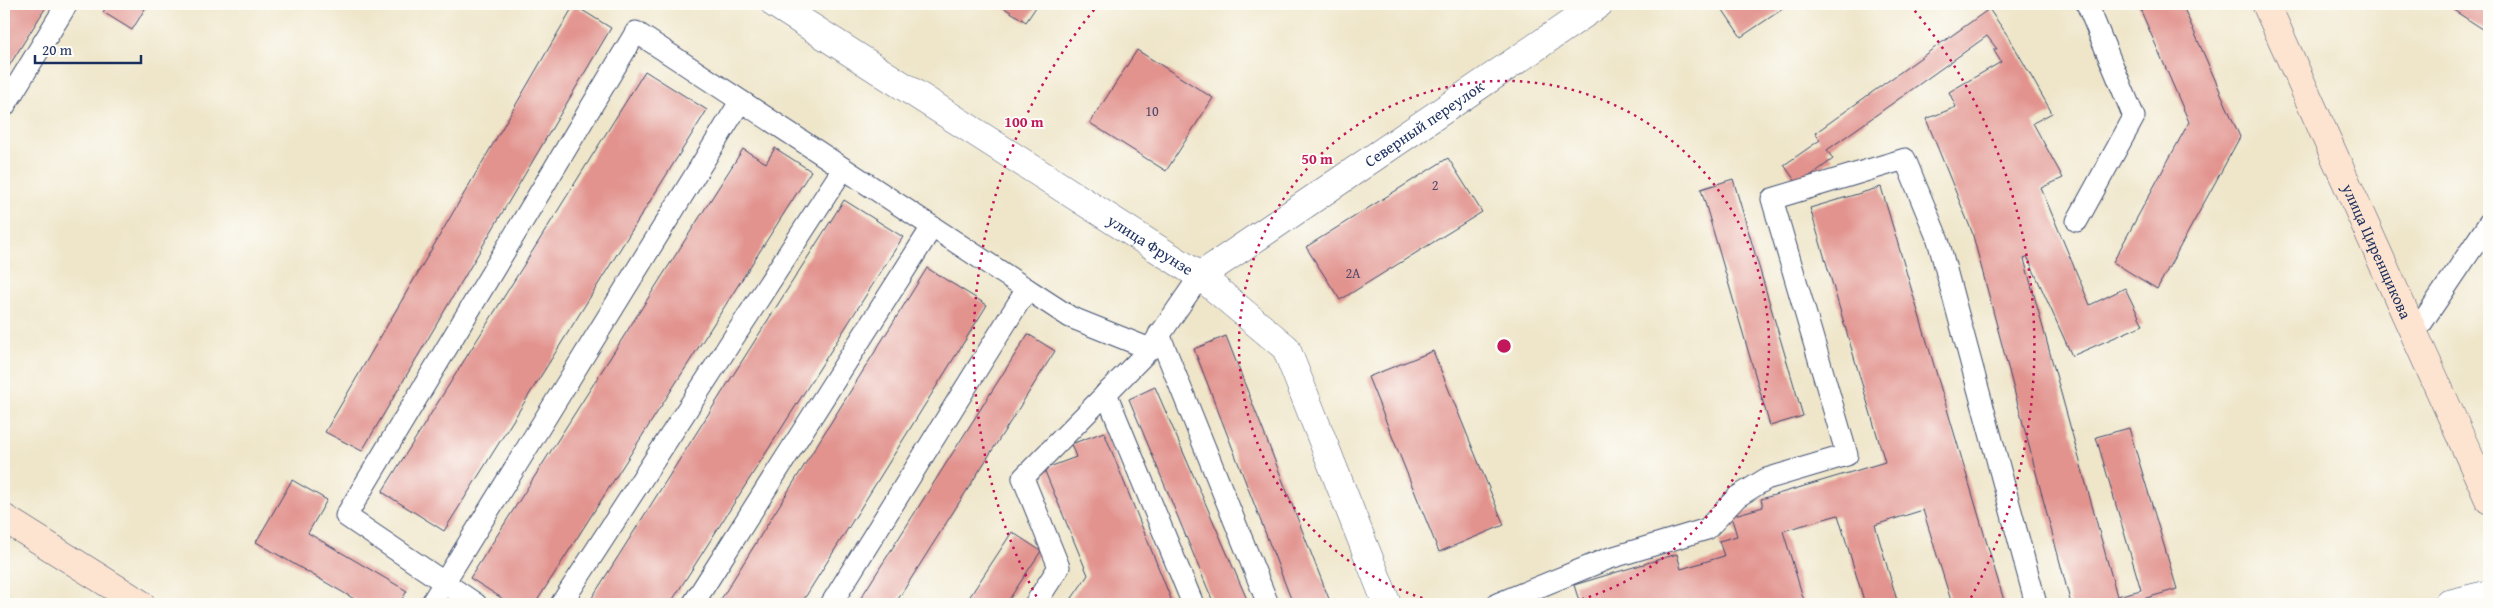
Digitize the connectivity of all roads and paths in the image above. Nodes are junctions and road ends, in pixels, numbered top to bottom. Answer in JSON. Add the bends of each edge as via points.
{"nodes":[{"id":1,"x":67,"y":4,"type":"edge"},
{"id":2,"x":775,"y":4,"type":"edge"},
{"id":3,"x":1599,"y":4,"type":"edge"},
{"id":4,"x":2087,"y":4,"type":"edge"},
{"id":5,"x":2266,"y":4,"type":"edge"},
{"id":6,"x":740,"y":102,"type":"junction"},
{"id":7,"x":4,"y":106,"type":"edge"},
{"id":8,"x":843,"y":169,"type":"junction"},
{"id":9,"x":2077,"y":221,"type":"dead end"},
{"id":10,"x":2489,"y":223,"type":"edge"},
{"id":11,"x":932,"y":227,"type":"junction"},
{"id":12,"x":1200,"y":276,"type":"junction"},
{"id":13,"x":1027,"y":289,"type":"junction"},
{"id":14,"x":2414,"y":333,"type":"junction"},
{"id":15,"x":1155,"y":342,"type":"junction"},
{"id":16,"x":1106,"y":393,"type":"junction"},
{"id":17,"x":2489,"y":500,"type":"edge"},
{"id":18,"x":4,"y":518,"type":"edge"},
{"id":19,"x":444,"y":583,"type":"junction"},
{"id":20,"x":2489,"y":594,"type":"edge"},
{"id":21,"x":141,"y":604,"type":"edge"},
{"id":22,"x":431,"y":604,"type":"edge"},
{"id":23,"x":476,"y":604,"type":"edge"},
{"id":24,"x":561,"y":604,"type":"edge"},
{"id":25,"x":693,"y":604,"type":"edge"},
{"id":26,"x":831,"y":604,"type":"edge"},
{"id":27,"x":1035,"y":604,"type":"edge"},
{"id":28,"x":1193,"y":604,"type":"edge"},
{"id":29,"x":1268,"y":604,"type":"edge"},
{"id":30,"x":1387,"y":604,"type":"edge"},
{"id":31,"x":1497,"y":604,"type":"edge"},
{"id":32,"x":2036,"y":604,"type":"edge"},
{"id":33,"x":2448,"y":604,"type":"edge"}],
"edges":[{"from":1,"to":7,"type":"lane"},
{"from":2,"to":12,"type":"street","name":"улица Фрунзе"},
{"from":3,"to":12,"type":"street","name":"Северный переулок"},
{"from":4,"to":9,"type":"lane","via":[[2134,117]]},
{"from":5,"to":14,"type":"street","name":"улица Циренщикова"},
{"from":6,"to":8,"type":"lane"},
{"from":6,"to":19,"type":"lane"},
{"from":6,"to":19,"type":"lane","via":[[636,32],[346,516]]},
{"from":8,"to":11,"type":"lane"},
{"from":8,"to":24,"type":"lane"},
{"from":10,"to":14,"type":"lane"},
{"from":11,"to":13,"type":"lane"},
{"from":11,"to":25,"type":"lane"},
{"from":12,"to":15,"type":"lane"},
{"from":12,"to":30,"type":"street","name":"улица Фрунзе","via":[[1286,348]]},
{"from":13,"to":15,"type":"lane","via":[[1070,317]]},
{"from":13,"to":26,"type":"lane"},
{"from":14,"to":17,"type":"street","name":"улица Циренщикова"},
{"from":15,"to":16,"type":"lane"},
{"from":15,"to":29,"type":"lane"},
{"from":16,"to":27,"type":"lane","via":[[1022,478],[1059,567]]},
{"from":16,"to":28,"type":"lane"},
{"from":18,"to":21,"type":"street"},
{"from":19,"to":22,"type":"lane"},
{"from":19,"to":23,"type":"lane"},
{"from":20,"to":33,"type":"street"},
{"from":31,"to":32,"type":"lane","via":[[1607,559],[1707,529],[1737,497],[1766,479],[1847,455],[1772,199],[1905,159],[1938,240]]}]}
